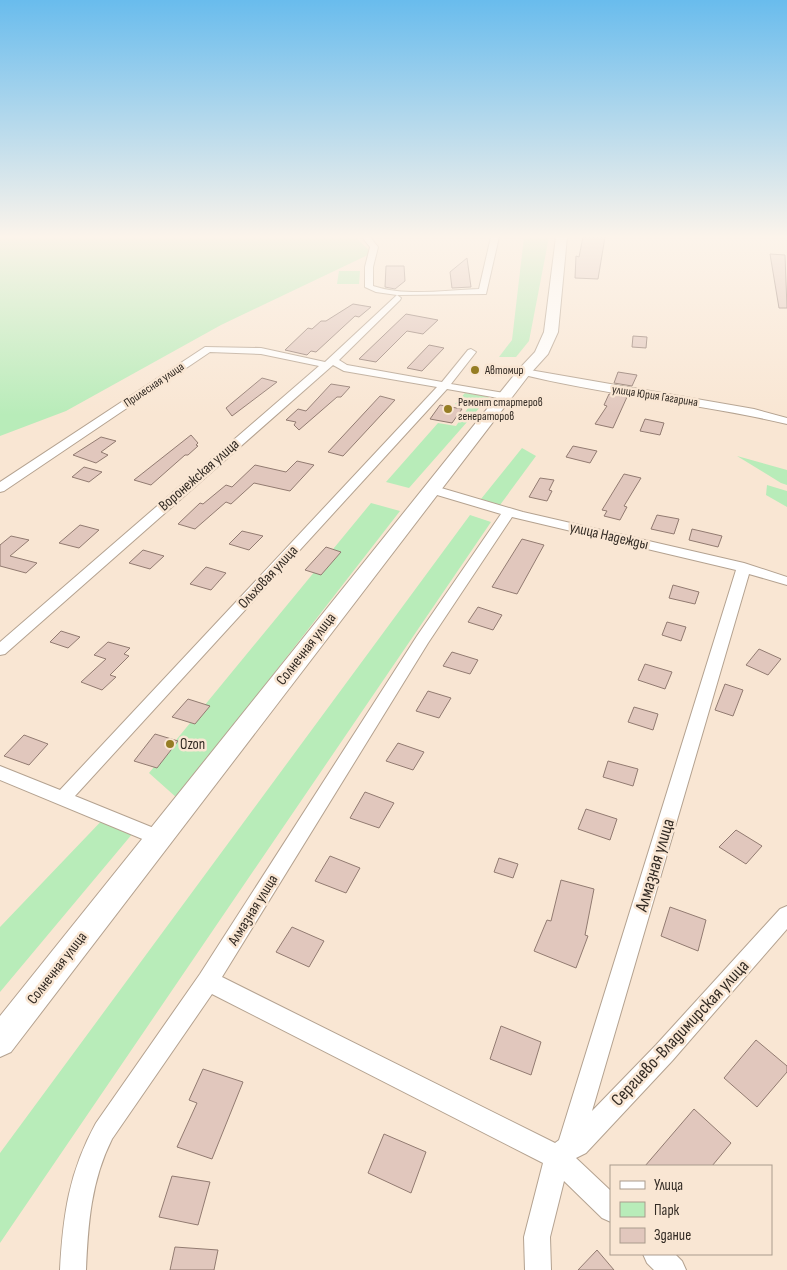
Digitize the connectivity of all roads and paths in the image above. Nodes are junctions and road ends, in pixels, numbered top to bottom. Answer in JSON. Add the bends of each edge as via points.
{"nodes":[{"id":1,"x":555,"y":296,"type":"edge"},
{"id":2,"x":397,"y":298,"type":"dead end"},
{"id":3,"x":471,"y":352,"type":"dead end"},
{"id":4,"x":330,"y":363,"type":"junction"},
{"id":5,"x":524,"y":372,"type":"junction"},
{"id":6,"x":444,"y":386,"type":"junction"},
{"id":7,"x":504,"y":396,"type":"junction"},
{"id":8,"x":787,"y":421,"type":"edge"},
{"id":9,"x":0,"y":488,"type":"edge"},
{"id":10,"x":431,"y":489,"type":"junction"},
{"id":11,"x":509,"y":512,"type":"junction"},
{"id":12,"x":744,"y":567,"type":"junction"},
{"id":13,"x":787,"y":581,"type":"edge"},
{"id":14,"x":0,"y":650,"type":"edge"},
{"id":15,"x":0,"y":773,"type":"edge"},
{"id":16,"x":62,"y":798,"type":"junction"},
{"id":17,"x":159,"y":838,"type":"junction"},
{"id":18,"x":787,"y":914,"type":"edge"},
{"id":19,"x":208,"y":981,"type":"junction"},
{"id":20,"x":0,"y":1041,"type":"edge"},
{"id":21,"x":563,"y":1152,"type":"junction"},
{"id":22,"x":610,"y":1208,"type":"edge"},
{"id":23,"x":657,"y":1255,"type":"edge"},
{"id":24,"x":73,"y":1270,"type":"edge"},
{"id":25,"x":538,"y":1270,"type":"edge"},
{"id":26,"x":672,"y":1270,"type":"edge"}],
"edges":[{"from":1,"to":5,"type":"street","name":"Солнечная улица","via":[[547,346]]},
{"from":2,"to":4,"type":"street","name":"Воронежская улица"},
{"from":3,"to":6,"type":"street","name":"Ольховая улица"},
{"from":4,"to":6,"type":"street","name":"Прилесная улица"},
{"from":4,"to":9,"type":"street","name":"Прилесная улица","via":[[261,351],[208,349]]},
{"from":4,"to":14,"type":"street","name":"Воронежская улица"},
{"from":5,"to":7,"type":"street","name":"Солнечная улица"},
{"from":5,"to":8,"type":"street","name":"улица Юрия Гагарина","via":[[754,412]]},
{"from":6,"to":7,"type":"street","name":"Прилесная улица"},
{"from":6,"to":16,"type":"street","name":"Ольховая улица"},
{"from":7,"to":10,"type":"street","name":"Солнечная улица"},
{"from":10,"to":11,"type":"street","name":"улица Надежды"},
{"from":10,"to":17,"type":"street","name":"Солнечная улица"},
{"from":11,"to":12,"type":"street","name":"улица Надежды"},
{"from":11,"to":19,"type":"street","name":"Алмазная улица","via":[[422,640]]},
{"from":12,"to":13,"type":"street","name":"улица Надежды"},
{"from":12,"to":21,"type":"street","name":"Алмазная улица"},
{"from":15,"to":16,"type":"street"},
{"from":16,"to":17,"type":"street"},
{"from":17,"to":20,"type":"street","name":"Солнечная улица"},
{"from":18,"to":21,"type":"street","name":"Сергиево-Владимирская улица","via":[[664,1053],[577,1144]]},
{"from":19,"to":21,"type":"street"},
{"from":19,"to":24,"type":"street","name":"Алмазная улица","via":[[90,1154],[77,1199]]},
{"from":21,"to":22,"type":"street"},
{"from":21,"to":25,"type":"street","name":"Алмазная улица","via":[[537,1237]]},
{"from":23,"to":26,"type":"street"}]}
